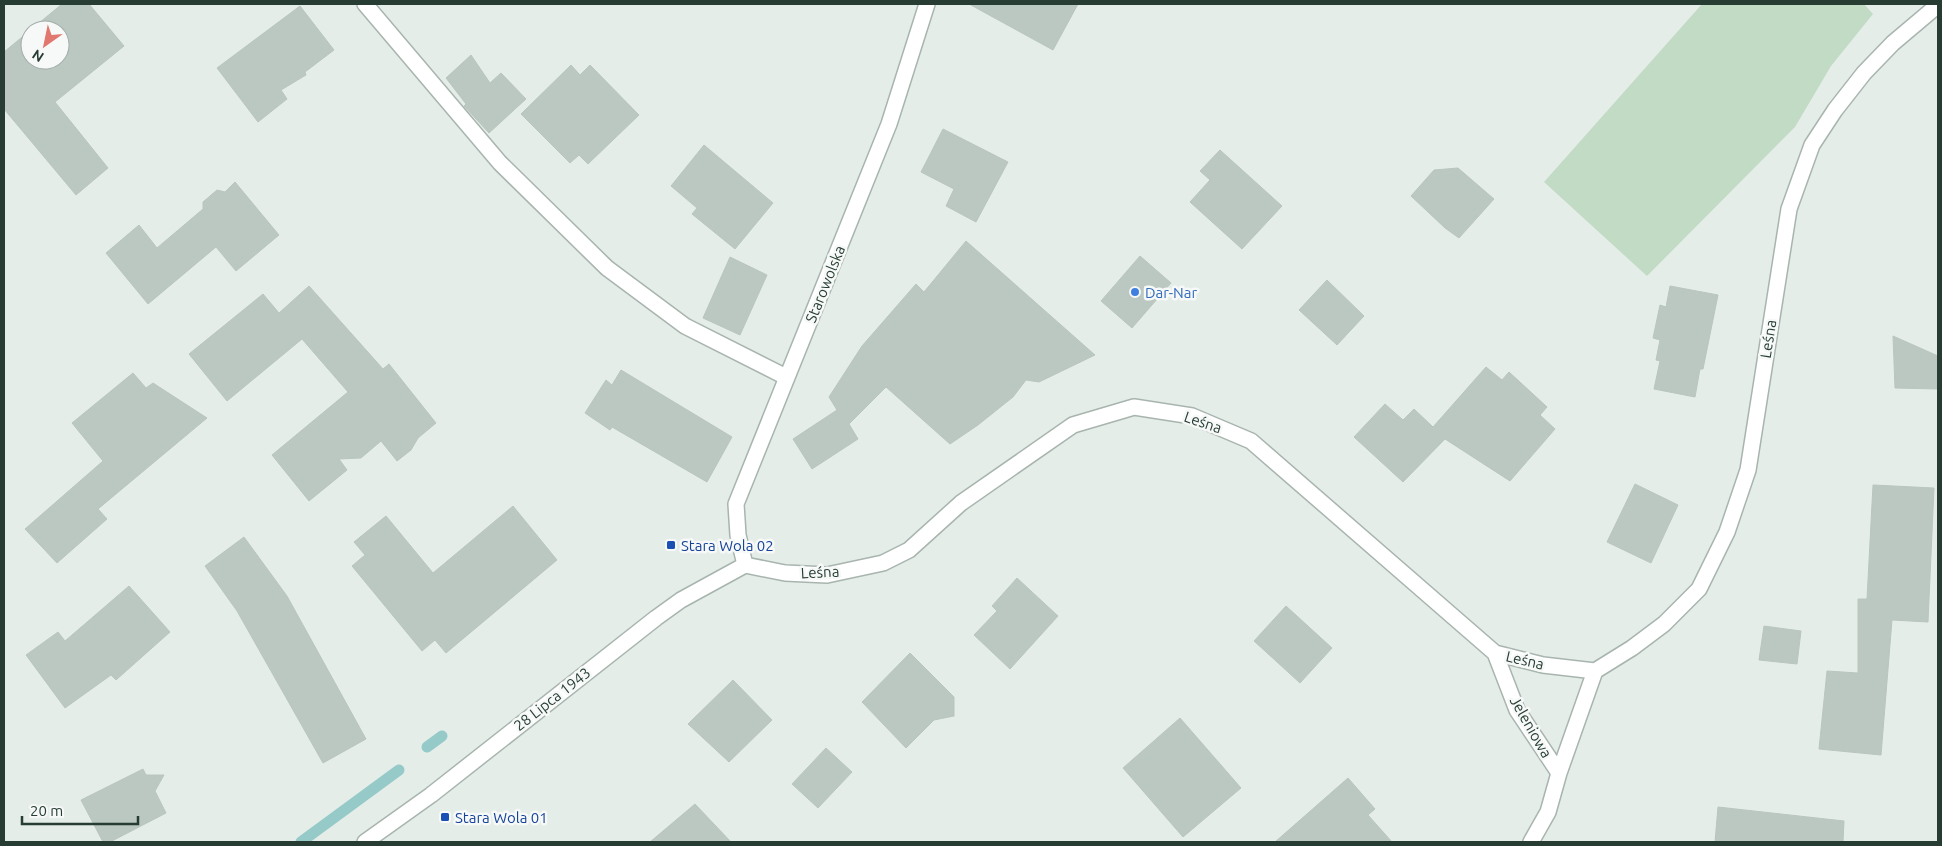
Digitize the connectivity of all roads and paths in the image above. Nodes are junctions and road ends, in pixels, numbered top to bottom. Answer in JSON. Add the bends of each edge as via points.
{"nodes":[{"id":1,"x":364,"y":4,"type":"edge"},
{"id":2,"x":927,"y":4,"type":"edge"},
{"id":3,"x":1938,"y":4,"type":"edge"},
{"id":4,"x":786,"y":377,"type":"junction"},
{"id":5,"x":745,"y":565,"type":"junction"},
{"id":6,"x":1495,"y":653,"type":"junction"},
{"id":7,"x":1595,"y":670,"type":"junction"},
{"id":8,"x":1559,"y":773,"type":"junction"},
{"id":9,"x":365,"y":842,"type":"edge"},
{"id":10,"x":1531,"y":842,"type":"edge"}],
"edges":[{"from":1,"to":4,"type":"street","via":[[500,163],[607,268],[685,326]]},
{"from":2,"to":4,"type":"street","name":"Starowolska","via":[[889,124]]},
{"from":3,"to":7,"type":"street","name":"Leśna","via":[[1864,72],[1812,145],[1789,209],[1748,470],[1727,532],[1699,589],[1664,624]]},
{"from":4,"to":5,"type":"street","name":"Starowolska","via":[[736,504],[738,535]]},
{"from":5,"to":6,"type":"street","name":"Leśna","via":[[785,573],[827,575],[883,563],[909,550],[961,504],[1073,425],[1134,408],[1192,416],[1252,440]]},
{"from":5,"to":9,"type":"street","name":"28 Lipca 1943","via":[[681,600],[656,618],[431,795]]},
{"from":6,"to":7,"type":"street","name":"Leśna","via":[[1543,665]]},
{"from":6,"to":8,"type":"street","name":"Jeleniowa","via":[[1517,710]]},
{"from":7,"to":8,"type":"street","name":"Jeleniowa"},
{"from":8,"to":10,"type":"street","name":"Jeleniowa","via":[[1548,812]]}]}
